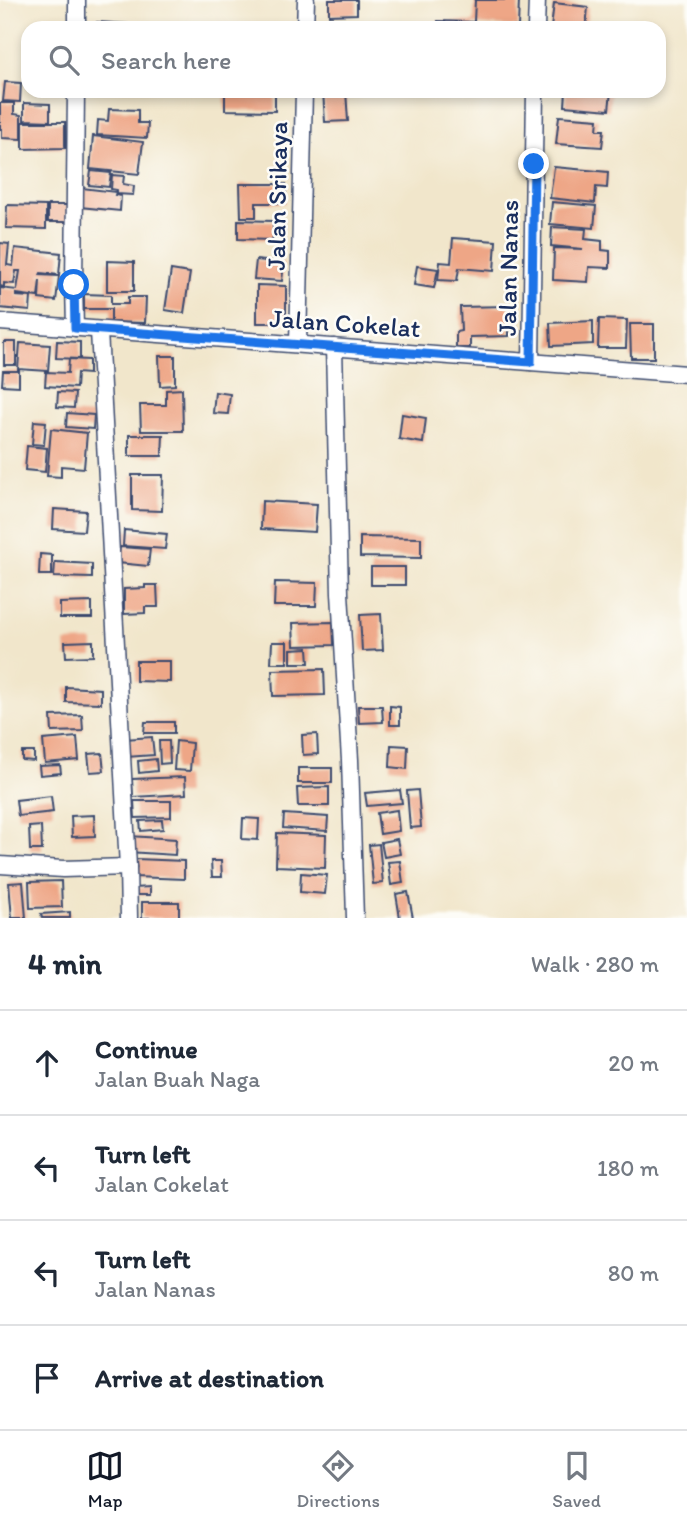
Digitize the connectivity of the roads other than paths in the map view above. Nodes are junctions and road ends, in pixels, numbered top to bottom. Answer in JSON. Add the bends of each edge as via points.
{"nodes":[{"id":1,"x":77,"y":0,"type":"edge"},
{"id":2,"x":306,"y":0,"type":"edge"},
{"id":3,"x":537,"y":0,"type":"edge"},
{"id":4,"x":77,"y":21,"type":"edge"},
{"id":5,"x":305,"y":21,"type":"edge"},
{"id":6,"x":536,"y":21,"type":"edge"},
{"id":7,"x":76,"y":98,"type":"edge"},
{"id":8,"x":304,"y":98,"type":"edge"},
{"id":9,"x":535,"y":98,"type":"edge"},
{"id":10,"x":0,"y":322,"type":"edge"},
{"id":11,"x":75,"y":328,"type":"junction"},
{"id":12,"x":99,"y":331,"type":"junction"},
{"id":13,"x":298,"y":344,"type":"junction"},
{"id":14,"x":334,"y":347,"type":"junction"},
{"id":15,"x":531,"y":362,"type":"junction"},
{"id":16,"x":687,"y":374,"type":"edge"},
{"id":17,"x":0,"y":865,"type":"edge"},
{"id":18,"x":128,"y":867,"type":"junction"},
{"id":19,"x":129,"y":918,"type":"edge"},
{"id":20,"x":355,"y":918,"type":"edge"}],
"edges":[{"from":1,"to":4,"type":"street"},
{"from":2,"to":5,"type":"street"},
{"from":3,"to":6,"type":"street"},
{"from":7,"to":11,"type":"street"},
{"from":8,"to":13,"type":"street","name":"Jalan Srikaya"},
{"from":9,"to":15,"type":"street","name":"Jalan Nanas"},
{"from":10,"to":11,"type":"street","name":"Jalan Cokelat"},
{"from":11,"to":12,"type":"street","name":"Jalan Cokelat"},
{"from":12,"to":13,"type":"street","name":"Jalan Cokelat"},
{"from":12,"to":18,"type":"street"},
{"from":13,"to":14,"type":"street","name":"Jalan Cokelat"},
{"from":14,"to":15,"type":"street","name":"Jalan Cokelat"},
{"from":14,"to":20,"type":"street"},
{"from":15,"to":16,"type":"street","name":"Jalan Cokelat"},
{"from":17,"to":18,"type":"street"},
{"from":18,"to":19,"type":"street"}]}
